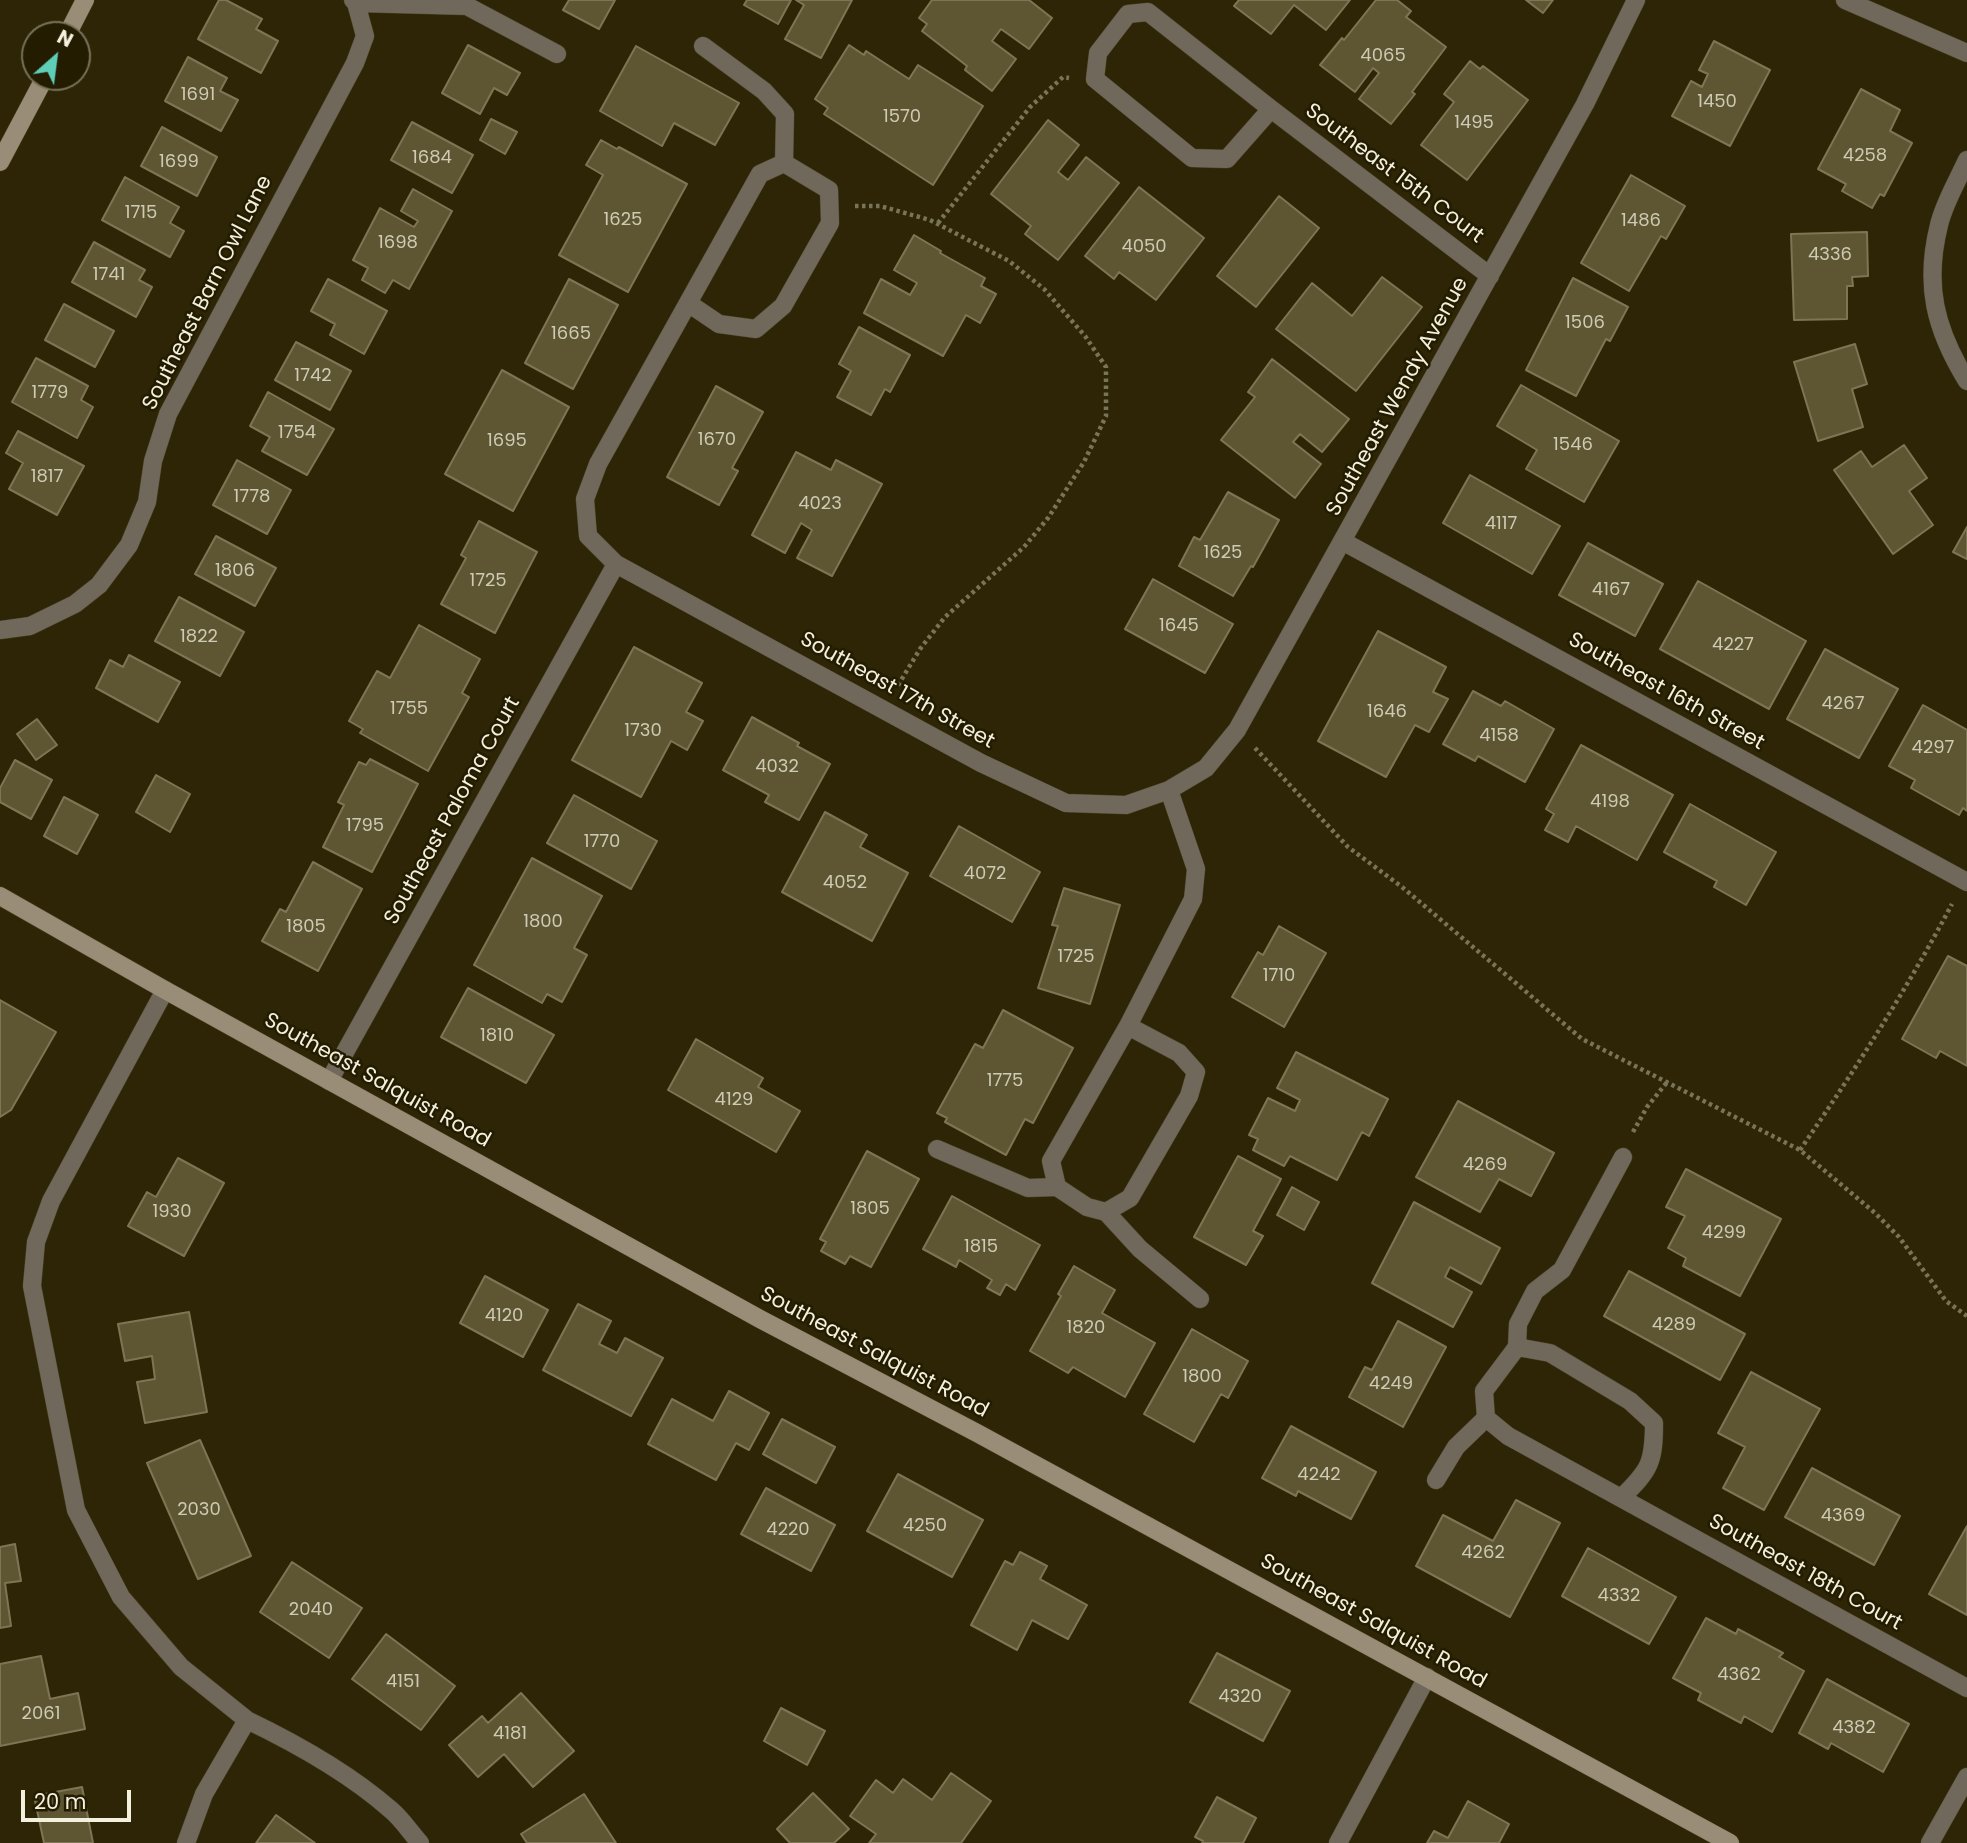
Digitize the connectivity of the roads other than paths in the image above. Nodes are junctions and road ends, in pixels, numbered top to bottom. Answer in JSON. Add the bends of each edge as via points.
{"nodes":[{"id":1,"x":85,"y":0,"type":"edge"},
{"id":2,"x":1636,"y":0,"type":"edge"},
{"id":3,"x":1845,"y":0,"type":"edge"},
{"id":4,"x":354,"y":2,"type":"edge"},
{"id":5,"x":74,"y":21,"type":"edge"},
{"id":6,"x":703,"y":46,"type":"dead end"},
{"id":7,"x":1967,"y":53,"type":"edge"},
{"id":8,"x":556,"y":54,"type":"dead end"},
{"id":9,"x":38,"y":91,"type":"edge"},
{"id":10,"x":1271,"y":109,"type":"junction"},
{"id":11,"x":1967,"y":160,"type":"edge"},
{"id":12,"x":0,"y":162,"type":"edge"},
{"id":13,"x":784,"y":163,"type":"junction"},
{"id":14,"x":1490,"y":276,"type":"junction"},
{"id":15,"x":688,"y":303,"type":"junction"},
{"id":16,"x":1967,"y":381,"type":"edge"},
{"id":17,"x":1344,"y":542,"type":"junction"},
{"id":18,"x":616,"y":564,"type":"junction"},
{"id":19,"x":0,"y":630,"type":"edge"},
{"id":20,"x":1169,"y":790,"type":"junction"},
{"id":21,"x":1966,"y":881,"type":"edge"},
{"id":22,"x":0,"y":895,"type":"edge"},
{"id":23,"x":165,"y":990,"type":"junction"},
{"id":24,"x":1128,"y":1026,"type":"junction"},
{"id":25,"x":329,"y":1081,"type":"junction"},
{"id":26,"x":937,"y":1149,"type":"dead end"},
{"id":27,"x":1623,"y":1157,"type":"road end"},
{"id":28,"x":1057,"y":1187,"type":"junction"},
{"id":29,"x":1107,"y":1212,"type":"junction"},
{"id":30,"x":1200,"y":1299,"type":"dead end"},
{"id":31,"x":1517,"y":1347,"type":"junction"},
{"id":32,"x":1486,"y":1418,"type":"junction"},
{"id":33,"x":1436,"y":1480,"type":"dead end"},
{"id":34,"x":1622,"y":1497,"type":"junction"},
{"id":35,"x":1427,"y":1677,"type":"junction"},
{"id":36,"x":1967,"y":1688,"type":"edge"},
{"id":37,"x":247,"y":1720,"type":"junction"},
{"id":38,"x":1967,"y":1777,"type":"edge"},
{"id":39,"x":186,"y":1843,"type":"edge"},
{"id":40,"x":420,"y":1843,"type":"edge"},
{"id":41,"x":1338,"y":1843,"type":"edge"},
{"id":42,"x":1730,"y":1843,"type":"edge"},
{"id":43,"x":1930,"y":1843,"type":"edge"}],
"edges":[{"from":1,"to":5,"type":"street"},
{"from":2,"to":14,"type":"street","name":"Southeast Wendy Avenue","via":[[1585,104]]},
{"from":3,"to":7,"type":"street"},
{"from":4,"to":8,"type":"street","via":[[467,6]]},
{"from":4,"to":19,"type":"street","name":"Southeast Barn Owl Lane","via":[[365,36],[355,63],[168,414],[153,461],[147,502],[129,545],[99,585],[75,604],[30,626]]},
{"from":6,"to":13,"type":"street","via":[[764,92],[785,114]]},
{"from":9,"to":12,"type":"street"},
{"from":10,"to":10,"type":"street","name":"Southeast 15th Court","via":[[1227,159],[1192,158],[1095,79],[1098,53],[1128,13],[1148,12]]},
{"from":10,"to":14,"type":"street","name":"Southeast 15th Court"},
{"from":11,"to":16,"type":"street","via":[[1939,223],[1932,266],[1934,310],[1949,352]]},
{"from":13,"to":15,"type":"street","via":[[760,174]]},
{"from":13,"to":15,"type":"street","via":[[829,190],[830,223],[783,306],[756,328],[719,324]]},
{"from":14,"to":17,"type":"street","name":"Southeast Wendy Avenue"},
{"from":15,"to":18,"type":"street","name":"Southeast 17th Street","via":[[598,464],[585,499],[588,537]]},
{"from":17,"to":20,"type":"street","name":"Southeast Wendy Avenue","via":[[1237,730],[1206,768]]},
{"from":17,"to":21,"type":"street","name":"Southeast 16th Street"},
{"from":18,"to":20,"type":"street","name":"Southeast 17th Street","via":[[981,763],[1066,803],[1126,804]]},
{"from":18,"to":25,"type":"street","name":"Southeast Paloma Court"},
{"from":20,"to":24,"type":"street","via":[[1195,869],[1193,899]]},
{"from":22,"to":23,"type":"street","name":"Southeast Salquist Road"},
{"from":23,"to":25,"type":"street","name":"Southeast Salquist Road"},
{"from":23,"to":37,"type":"street","via":[[51,1201],[36,1242],[32,1286],[76,1510],[121,1597],[181,1667]]},
{"from":24,"to":28,"type":"street","via":[[1051,1161]]},
{"from":24,"to":29,"type":"street","via":[[1179,1053],[1196,1072],[1189,1096],[1130,1198]]},
{"from":25,"to":35,"type":"street","name":"Southeast Salquist Road","via":[[760,1319]]},
{"from":26,"to":28,"type":"street","via":[[1028,1188]]},
{"from":27,"to":31,"type":"street","via":[[1562,1270],[1535,1291],[1518,1324]]},
{"from":28,"to":29,"type":"street","via":[[1087,1207]]},
{"from":29,"to":30,"type":"street","via":[[1140,1250]]},
{"from":31,"to":32,"type":"street","via":[[1484,1391]]},
{"from":31,"to":34,"type":"street","via":[[1549,1353],[1630,1401],[1654,1423],[1654,1449],[1645,1475]]},
{"from":32,"to":33,"type":"street","via":[[1456,1447]]},
{"from":32,"to":34,"type":"street","name":"Southeast 18th Court","via":[[1508,1436]]},
{"from":34,"to":36,"type":"street","name":"Southeast 18th Court"},
{"from":35,"to":41,"type":"street"},
{"from":35,"to":42,"type":"street","name":"Southeast Salquist Road"},
{"from":37,"to":39,"type":"street","via":[[204,1794]]},
{"from":37,"to":40,"type":"street","via":[[359,1784],[393,1811]]},
{"from":38,"to":43,"type":"street"}]}
